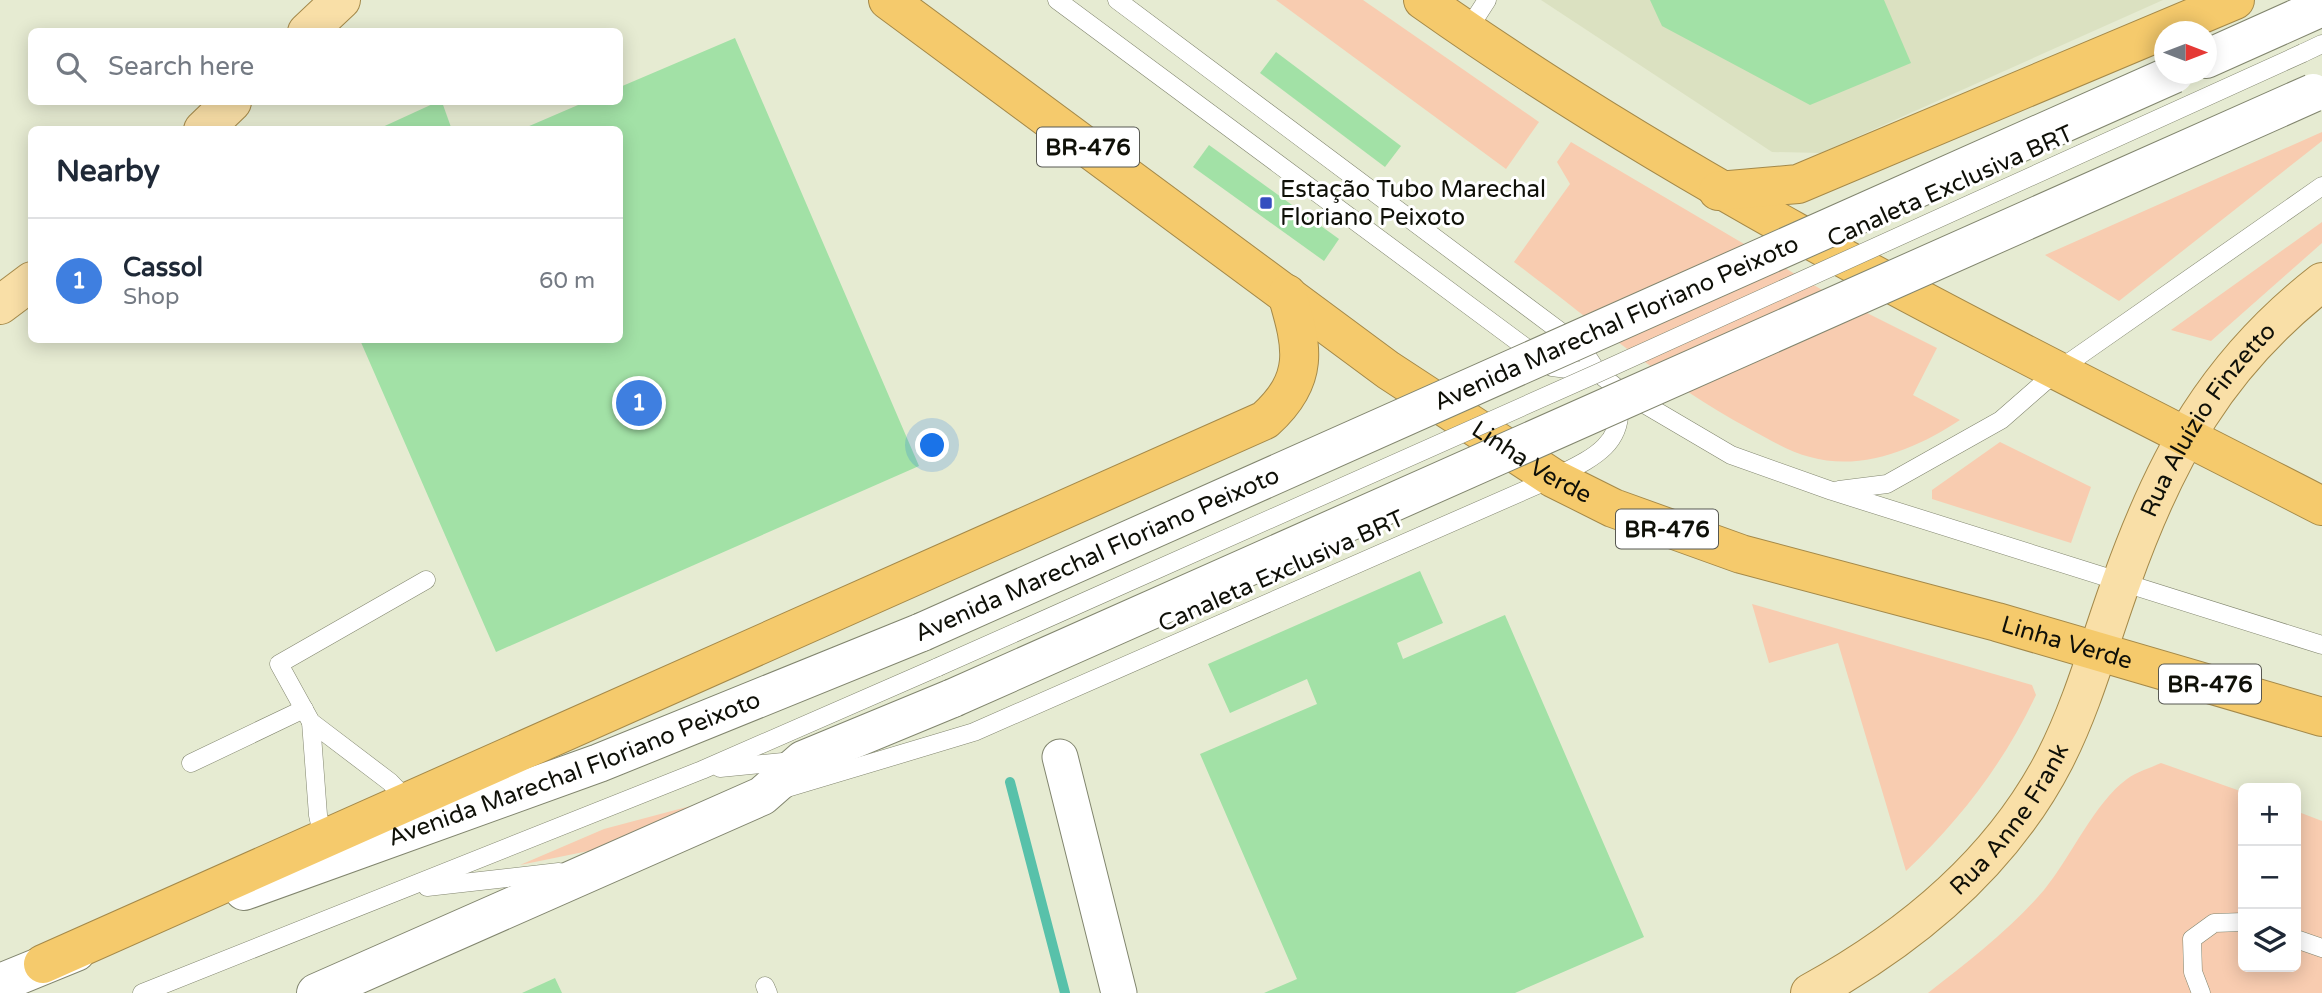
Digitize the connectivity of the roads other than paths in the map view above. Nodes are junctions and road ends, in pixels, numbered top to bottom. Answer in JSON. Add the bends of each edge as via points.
{"nodes":[{"id":1,"x":311,"y":0,"type":"edge"},
{"id":2,"x":341,"y":0,"type":"edge"},
{"id":3,"x":888,"y":0,"type":"edge"},
{"id":4,"x":1057,"y":0,"type":"edge"},
{"id":5,"x":1117,"y":0,"type":"edge"},
{"id":6,"x":1423,"y":0,"type":"edge"},
{"id":7,"x":2235,"y":0,"type":"edge"},
{"id":8,"x":1477,"y":16,"type":"edge"},
{"id":9,"x":294,"y":28,"type":"edge"},
{"id":10,"x":311,"y":28,"type":"edge"},
{"id":11,"x":2310,"y":31,"type":"edge"},
{"id":12,"x":2217,"y":56,"type":"edge"},
{"id":13,"x":2154,"y":83,"type":"edge"},
{"id":14,"x":2318,"y":91,"type":"edge"},
{"id":15,"x":229,"y":105,"type":"edge"},
{"id":16,"x":207,"y":126,"type":"edge"},
{"id":17,"x":2322,"y":186,"type":"edge"},
{"id":18,"x":1718,"y":191,"type":"junction"},
{"id":19,"x":2322,"y":282,"type":"edge"},
{"id":20,"x":28,"y":284,"type":"edge"},
{"id":21,"x":1287,"y":294,"type":"junction"},
{"id":22,"x":0,"y":305,"type":"edge"},
{"id":23,"x":2057,"y":371,"type":"junction"},
{"id":24,"x":1598,"y":373,"type":"junction"},
{"id":25,"x":1618,"y":388,"type":"junction"},
{"id":26,"x":2186,"y":435,"type":"junction"},
{"id":27,"x":1553,"y":478,"type":"junction"},
{"id":28,"x":1832,"y":491,"type":"junction"},
{"id":29,"x":2322,"y":506,"type":"edge"},
{"id":30,"x":426,"y":580,"type":"dead end"},
{"id":31,"x":2121,"y":581,"type":"junction"},
{"id":32,"x":2322,"y":645,"type":"edge"},
{"id":33,"x":2098,"y":651,"type":"junction"},
{"id":34,"x":695,"y":672,"type":"junction"},
{"id":35,"x":813,"y":677,"type":"junction"},
{"id":36,"x":946,"y":683,"type":"junction"},
{"id":37,"x":308,"y":716,"type":"junction"},
{"id":38,"x":2322,"y":717,"type":"edge"},
{"id":39,"x":911,"y":750,"type":"junction"},
{"id":40,"x":1060,"y":757,"type":"dead end"},
{"id":41,"x":803,"y":760,"type":"junction"},
{"id":42,"x":191,"y":763,"type":"dead end"},
{"id":43,"x":702,"y":770,"type":"junction"},
{"id":44,"x":762,"y":796,"type":"junction"},
{"id":45,"x":408,"y":801,"type":"junction"},
{"id":46,"x":323,"y":838,"type":"junction"},
{"id":47,"x":601,"y":867,"type":"junction"},
{"id":48,"x":406,"y":889,"type":"junction"},
{"id":49,"x":2238,"y":922,"type":"edge"},
{"id":50,"x":2301,"y":941,"type":"edge"},
{"id":51,"x":2322,"y":948,"type":"edge"},
{"id":52,"x":43,"y":964,"type":"junction"},
{"id":53,"x":0,"y":983,"type":"edge"},
{"id":54,"x":331,"y":990,"type":"edge"},
{"id":55,"x":142,"y":993,"type":"edge"},
{"id":56,"x":1119,"y":993,"type":"edge"},
{"id":57,"x":1810,"y":993,"type":"edge"},
{"id":58,"x":2200,"y":993,"type":"edge"}],
"edges":[{"from":1,"to":9,"type":"main road"},
{"from":2,"to":10,"type":"main road"},
{"from":3,"to":21,"type":"highway","name":"Linha Verde","number":"BR-476"},
{"from":4,"to":24,"type":"lane","via":[[1552,367]]},
{"from":5,"to":24,"type":"lane","via":[[1581,347]]},
{"from":6,"to":8,"type":"highway"},
{"from":7,"to":18,"type":"highway","via":[[1798,184]]},
{"from":8,"to":18,"type":"highway"},
{"from":11,"to":12,"type":"street"},
{"from":11,"to":24,"type":"lane","name":"Canaleta Exclusiva BRT","bridge":true},
{"from":13,"to":35,"type":"street","name":"Avenida Marechal Floriano Peixoto","bridge":true},
{"from":14,"to":36,"type":"street","bridge":true},
{"from":15,"to":16,"type":"main road"},
{"from":17,"to":23,"type":"lane"},
{"from":18,"to":23,"type":"highway"},
{"from":19,"to":26,"type":"main road","name":"Rua Aluízio Finzetto","via":[[2249,346]]},
{"from":20,"to":22,"type":"main road"},
{"from":21,"to":27,"type":"highway","name":"Linha Verde","number":"BR-476","via":[[1388,370]]},
{"from":21,"to":34,"type":"highway","via":[[1298,334],[1298,374],[1286,402],[1265,421]]},
{"from":23,"to":26,"type":"highway"},
{"from":23,"to":28,"type":"lane","via":[[2001,420],[1887,484]]},
{"from":24,"to":25,"type":"lane"},
{"from":24,"to":36,"type":"lane","name":"Canaleta Exclusiva BRT","bridge":true},
{"from":25,"to":27,"type":"lane","name":"Canaleta Exclusiva BRT","via":[[1620,416],[1609,446]]},
{"from":25,"to":28,"type":"lane","via":[[1731,455]]},
{"from":26,"to":29,"type":"highway"},
{"from":26,"to":31,"type":"main road","name":"Rua Aluízio Finzetto","via":[[2150,506]]},
{"from":27,"to":33,"type":"highway","name":"Linha Verde","number":"BR-476","via":[[1613,508],[1728,550]]},
{"from":27,"to":39,"type":"lane","name":"Canaleta Exclusiva BRT","via":[[974,732]]},
{"from":28,"to":31,"type":"lane"},
{"from":30,"to":37,"type":"lane","via":[[279,664]]},
{"from":31,"to":32,"type":"lane"},
{"from":31,"to":33,"type":"main road","name":"Rua Anne Frank"},
{"from":33,"to":38,"type":"highway","name":"Linha Verde","number":"BR-476"},
{"from":33,"to":57,"type":"main road","name":"Rua Anne Frank","via":[[2054,761],[1989,852],[1948,898],[1909,932]]},
{"from":34,"to":35,"type":"street"},
{"from":34,"to":45,"type":"highway"},
{"from":35,"to":52,"type":"street","name":"Avenida Marechal Floriano Peixoto","via":[[539,785]]},
{"from":36,"to":41,"type":"street","via":[[877,730]]},
{"from":36,"to":43,"type":"lane","name":"Canaleta Exclusiva BRT"},
{"from":37,"to":42,"type":"lane"},
{"from":37,"to":45,"type":"lane"},
{"from":37,"to":46,"type":"lane"},
{"from":39,"to":41,"type":"lane","name":"Canaleta Exclusiva BRT"},
{"from":39,"to":44,"type":"lane","name":"Canaleta Exclusiva BRT"},
{"from":40,"to":56,"type":"street"},
{"from":41,"to":43,"type":"lane","name":"Canaleta Exclusiva BRT"},
{"from":41,"to":44,"type":"street"},
{"from":43,"to":48,"type":"lane","name":"Canaleta Exclusiva BRT"},
{"from":44,"to":47,"type":"street"},
{"from":45,"to":46,"type":"highway"},
{"from":46,"to":52,"type":"highway"},
{"from":47,"to":48,"type":"lane","name":"Canaleta Exclusiva BRT"},
{"from":47,"to":54,"type":"street"},
{"from":48,"to":55,"type":"lane","name":"Canaleta Exclusiva BRT"},
{"from":49,"to":58,"type":"lane","via":[[2214,923],[2192,939],[2193,972]]},
{"from":50,"to":51,"type":"lane"},
{"from":52,"to":53,"type":"street","name":"Avenida Marechal Floriano Peixoto"}]}
